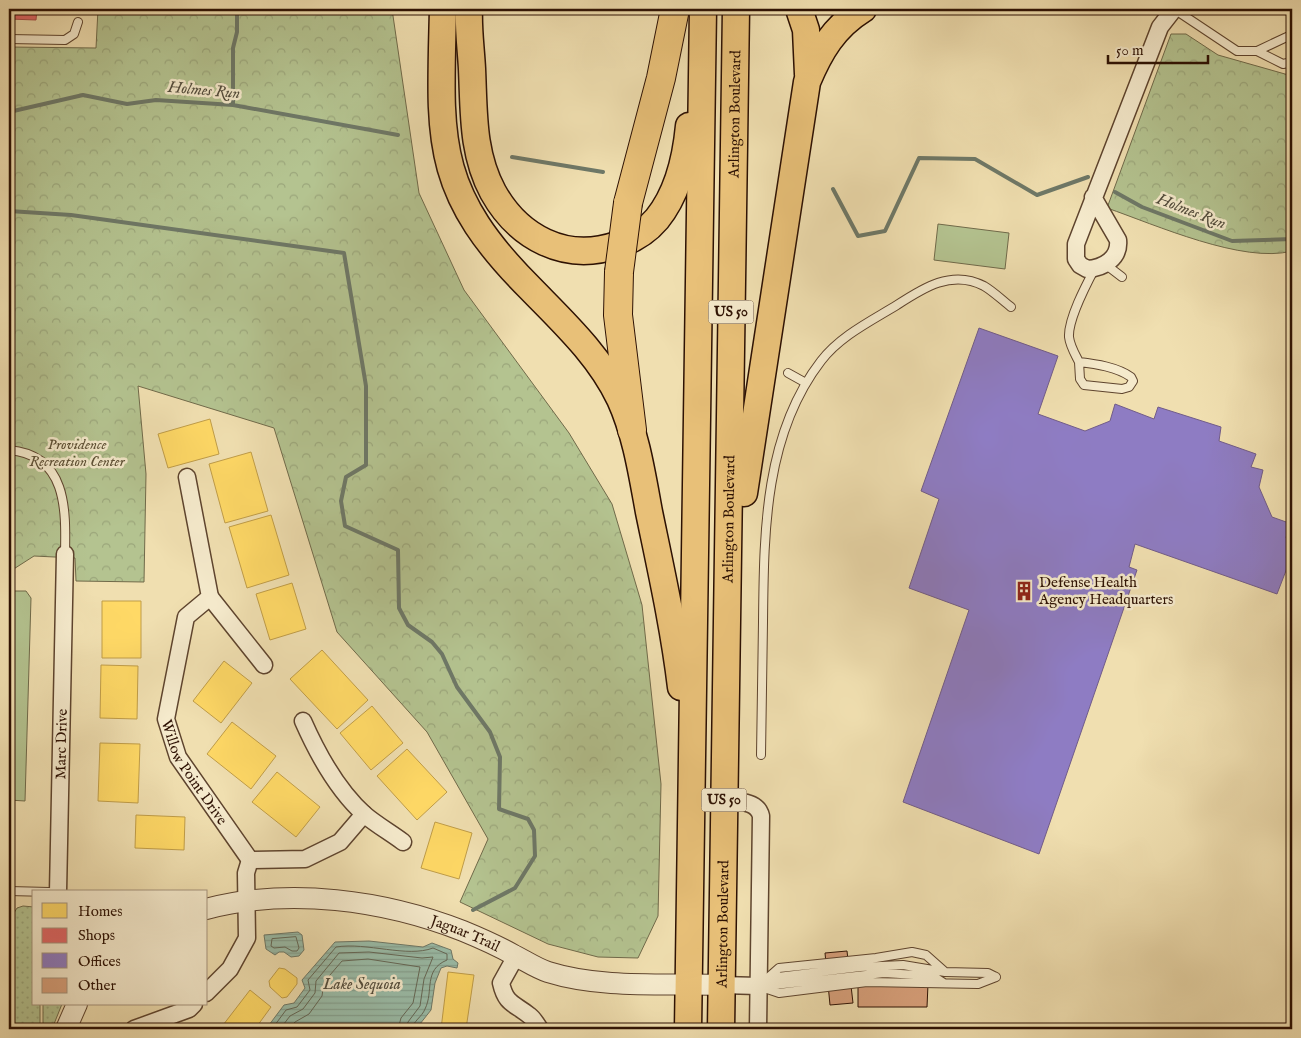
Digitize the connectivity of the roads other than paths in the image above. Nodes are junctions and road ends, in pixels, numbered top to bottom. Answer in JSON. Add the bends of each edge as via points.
{"nodes":[{"id":1,"x":428,"y":9,"type":"edge"},
{"id":2,"x":444,"y":9,"type":"edge"},
{"id":3,"x":469,"y":9,"type":"edge"},
{"id":4,"x":486,"y":9,"type":"edge"},
{"id":5,"x":674,"y":9,"type":"edge"},
{"id":6,"x":697,"y":9,"type":"edge"},
{"id":7,"x":703,"y":9,"type":"edge"},
{"id":8,"x":736,"y":9,"type":"edge"},
{"id":9,"x":799,"y":9,"type":"edge"},
{"id":10,"x":863,"y":9,"type":"edge"},
{"id":11,"x":1174,"y":9,"type":"edge"},
{"id":12,"x":78,"y":22,"type":"dead end"},
{"id":13,"x":1291,"y":35,"type":"dead end"},
{"id":14,"x":9,"y":39,"type":"edge"},
{"id":15,"x":1257,"y":51,"type":"junction"},
{"id":16,"x":1292,"y":62,"type":"edge"},
{"id":17,"x":472,"y":67,"type":"junction"},
{"id":18,"x":441,"y":80,"type":"junction"},
{"id":19,"x":807,"y":82,"type":"junction"},
{"id":20,"x":1093,"y":197,"type":"junction"},
{"id":21,"x":1100,"y":266,"type":"junction"},
{"id":22,"x":1122,"y":277,"type":"dead end"},
{"id":23,"x":1011,"y":307,"type":"dead end"},
{"id":24,"x":1080,"y":362,"type":"junction"},
{"id":25,"x":788,"y":373,"type":"dead end"},
{"id":26,"x":806,"y":383,"type":"junction"},
{"id":27,"x":632,"y":430,"type":"junction"},
{"id":28,"x":9,"y":450,"type":"edge"},
{"id":29,"x":187,"y":477,"type":"dead end"},
{"id":30,"x":697,"y":506,"type":"junction"},
{"id":31,"x":65,"y":554,"type":"joint"},
{"id":32,"x":210,"y":597,"type":"junction"},
{"id":33,"x":728,"y":615,"type":"junction"},
{"id":34,"x":264,"y":665,"type":"dead end"},
{"id":35,"x":304,"y":721,"type":"dead end"},
{"id":36,"x":761,"y":755,"type":"dead end"},
{"id":37,"x":724,"y":801,"type":"junction"},
{"id":38,"x":692,"y":804,"type":"junction"},
{"id":39,"x":364,"y":814,"type":"junction"},
{"id":40,"x":403,"y":842,"type":"dead end"},
{"id":41,"x":250,"y":860,"type":"junction"},
{"id":42,"x":58,"y":890,"type":"edge"},
{"id":43,"x":9,"y":891,"type":"edge"},
{"id":44,"x":32,"y":892,"type":"edge"},
{"id":45,"x":208,"y":898,"type":"edge"},
{"id":46,"x":242,"y":902,"type":"junction"},
{"id":47,"x":208,"y":909,"type":"edge"},
{"id":48,"x":516,"y":956,"type":"junction"},
{"id":49,"x":945,"y":972,"type":"junction"},
{"id":50,"x":689,"y":984,"type":"junction"},
{"id":51,"x":722,"y":985,"type":"junction"},
{"id":52,"x":758,"y":986,"type":"junction"},
{"id":53,"x":208,"y":990,"type":"edge"},
{"id":54,"x":75,"y":1006,"type":"edge"},
{"id":55,"x":192,"y":1006,"type":"edge"},
{"id":56,"x":66,"y":1029,"type":"edge"},
{"id":57,"x":134,"y":1029,"type":"edge"},
{"id":58,"x":540,"y":1029,"type":"edge"},
{"id":59,"x":688,"y":1029,"type":"edge"},
{"id":60,"x":721,"y":1029,"type":"edge"},
{"id":61,"x":758,"y":1029,"type":"edge"}],
"edges":[{"from":1,"to":18,"type":"highway","via":[[432,15]]},
{"from":2,"to":18,"type":"highway"},
{"from":3,"to":17,"type":"highway","via":[[468,42]]},
{"from":4,"to":17,"type":"highway"},
{"from":5,"to":27,"type":"highway","bridge":true,"via":[[661,78],[628,203],[619,272],[618,315]]},
{"from":6,"to":17,"type":"highway","via":[[693,28],[689,130],[678,180],[668,203],[650,225],[633,240],[609,248],[582,251],[557,248],[529,234],[503,208],[492,190],[477,146],[473,126]]},
{"from":7,"to":30,"type":"highway","number":"US 50"},
{"from":8,"to":33,"type":"highway","name":"Arlington Boulevard","number":"US 50"},
{"from":9,"to":19,"type":"highway","via":[[806,30]]},
{"from":10,"to":19,"type":"highway","via":[[838,28],[825,43]]},
{"from":11,"to":15,"type":"lane","via":[[1237,51]]},
{"from":11,"to":20,"type":"street","via":[[1160,27]]},
{"from":12,"to":14,"type":"lane","via":[[74,34],[65,40]]},
{"from":13,"to":15,"type":"lane"},
{"from":15,"to":16,"type":"lane","via":[[1283,64]]},
{"from":18,"to":27,"type":"highway","via":[[443,138],[459,195],[484,238],[604,371],[620,398]]},
{"from":19,"to":33,"type":"highway","via":[[755,411]]},
{"from":20,"to":21,"type":"street","via":[[1119,247],[1116,256]]},
{"from":20,"to":21,"type":"street","via":[[1075,251],[1080,265],[1086,268]]},
{"from":21,"to":22,"type":"lane"},
{"from":21,"to":24,"type":"lane","via":[[1080,297],[1069,333],[1072,348]]},
{"from":23,"to":26,"type":"lane","via":[[974,282],[955,279],[931,284],[843,339],[822,360]]},
{"from":24,"to":24,"type":"lane","via":[[1127,374],[1132,384],[1122,389],[1084,385],[1080,379]]},
{"from":25,"to":26,"type":"lane"},
{"from":26,"to":36,"type":"lane","via":[[777,457],[764,539]]},
{"from":27,"to":38,"type":"highway","via":[[670,610],[687,728]]},
{"from":28,"to":31,"type":"lane","via":[[36,456],[51,470],[62,493],[66,521]]},
{"from":29,"to":32,"type":"street"},
{"from":30,"to":38,"type":"highway","number":"US 50"},
{"from":30,"to":51,"type":"highway","via":[[711,576],[706,968],[708,974]]},
{"from":31,"to":42,"type":"street","name":"Marc Drive"},
{"from":32,"to":34,"type":"street"},
{"from":32,"to":41,"type":"street","name":"Willow Point Drive","via":[[186,617],[166,719],[178,757]]},
{"from":33,"to":37,"type":"highway","name":"Arlington Boulevard","number":"US 50"},
{"from":35,"to":39,"type":"street","via":[[320,759]]},
{"from":37,"to":51,"type":"highway","name":"Arlington Boulevard","number":"US 50"},
{"from":37,"to":52,"type":"street","via":[[748,803],[760,813]]},
{"from":38,"to":50,"type":"highway","number":"US 50"},
{"from":39,"to":40,"type":"street"},
{"from":39,"to":41,"type":"street","via":[[340,842],[305,858]]},
{"from":41,"to":46,"type":"street"},
{"from":43,"to":44,"type":"lane"},
{"from":45,"to":46,"type":"street"},
{"from":46,"to":47,"type":"street","name":"Jaguar Trail"},
{"from":46,"to":48,"type":"street","name":"Jaguar Trail","via":[[307,898],[390,909],[464,931]]},
{"from":46,"to":53,"type":"street","via":[[247,938],[230,970]]},
{"from":48,"to":50,"type":"street","name":"Jaguar Trail","via":[[548,972],[575,978]]},
{"from":48,"to":58,"type":"street","via":[[501,983],[504,997],[530,1016]]},
{"from":49,"to":52,"type":"lane","via":[[903,965],[860,967],[778,977]]},
{"from":49,"to":52,"type":"lane","via":[[926,955],[912,952],[779,968]]},
{"from":49,"to":52,"type":"lane","via":[[988,973],[996,977],[978,984],[945,983],[933,976],[884,973]]},
{"from":50,"to":51,"type":"street","name":"Jaguar Trail"},
{"from":50,"to":59,"type":"highway","number":"US 50"},
{"from":51,"to":52,"type":"street"},
{"from":51,"to":60,"type":"highway","name":"Arlington Boulevard","number":"US 50"},
{"from":52,"to":61,"type":"street"},
{"from":54,"to":56,"type":"street"},
{"from":55,"to":57,"type":"street"}]}
